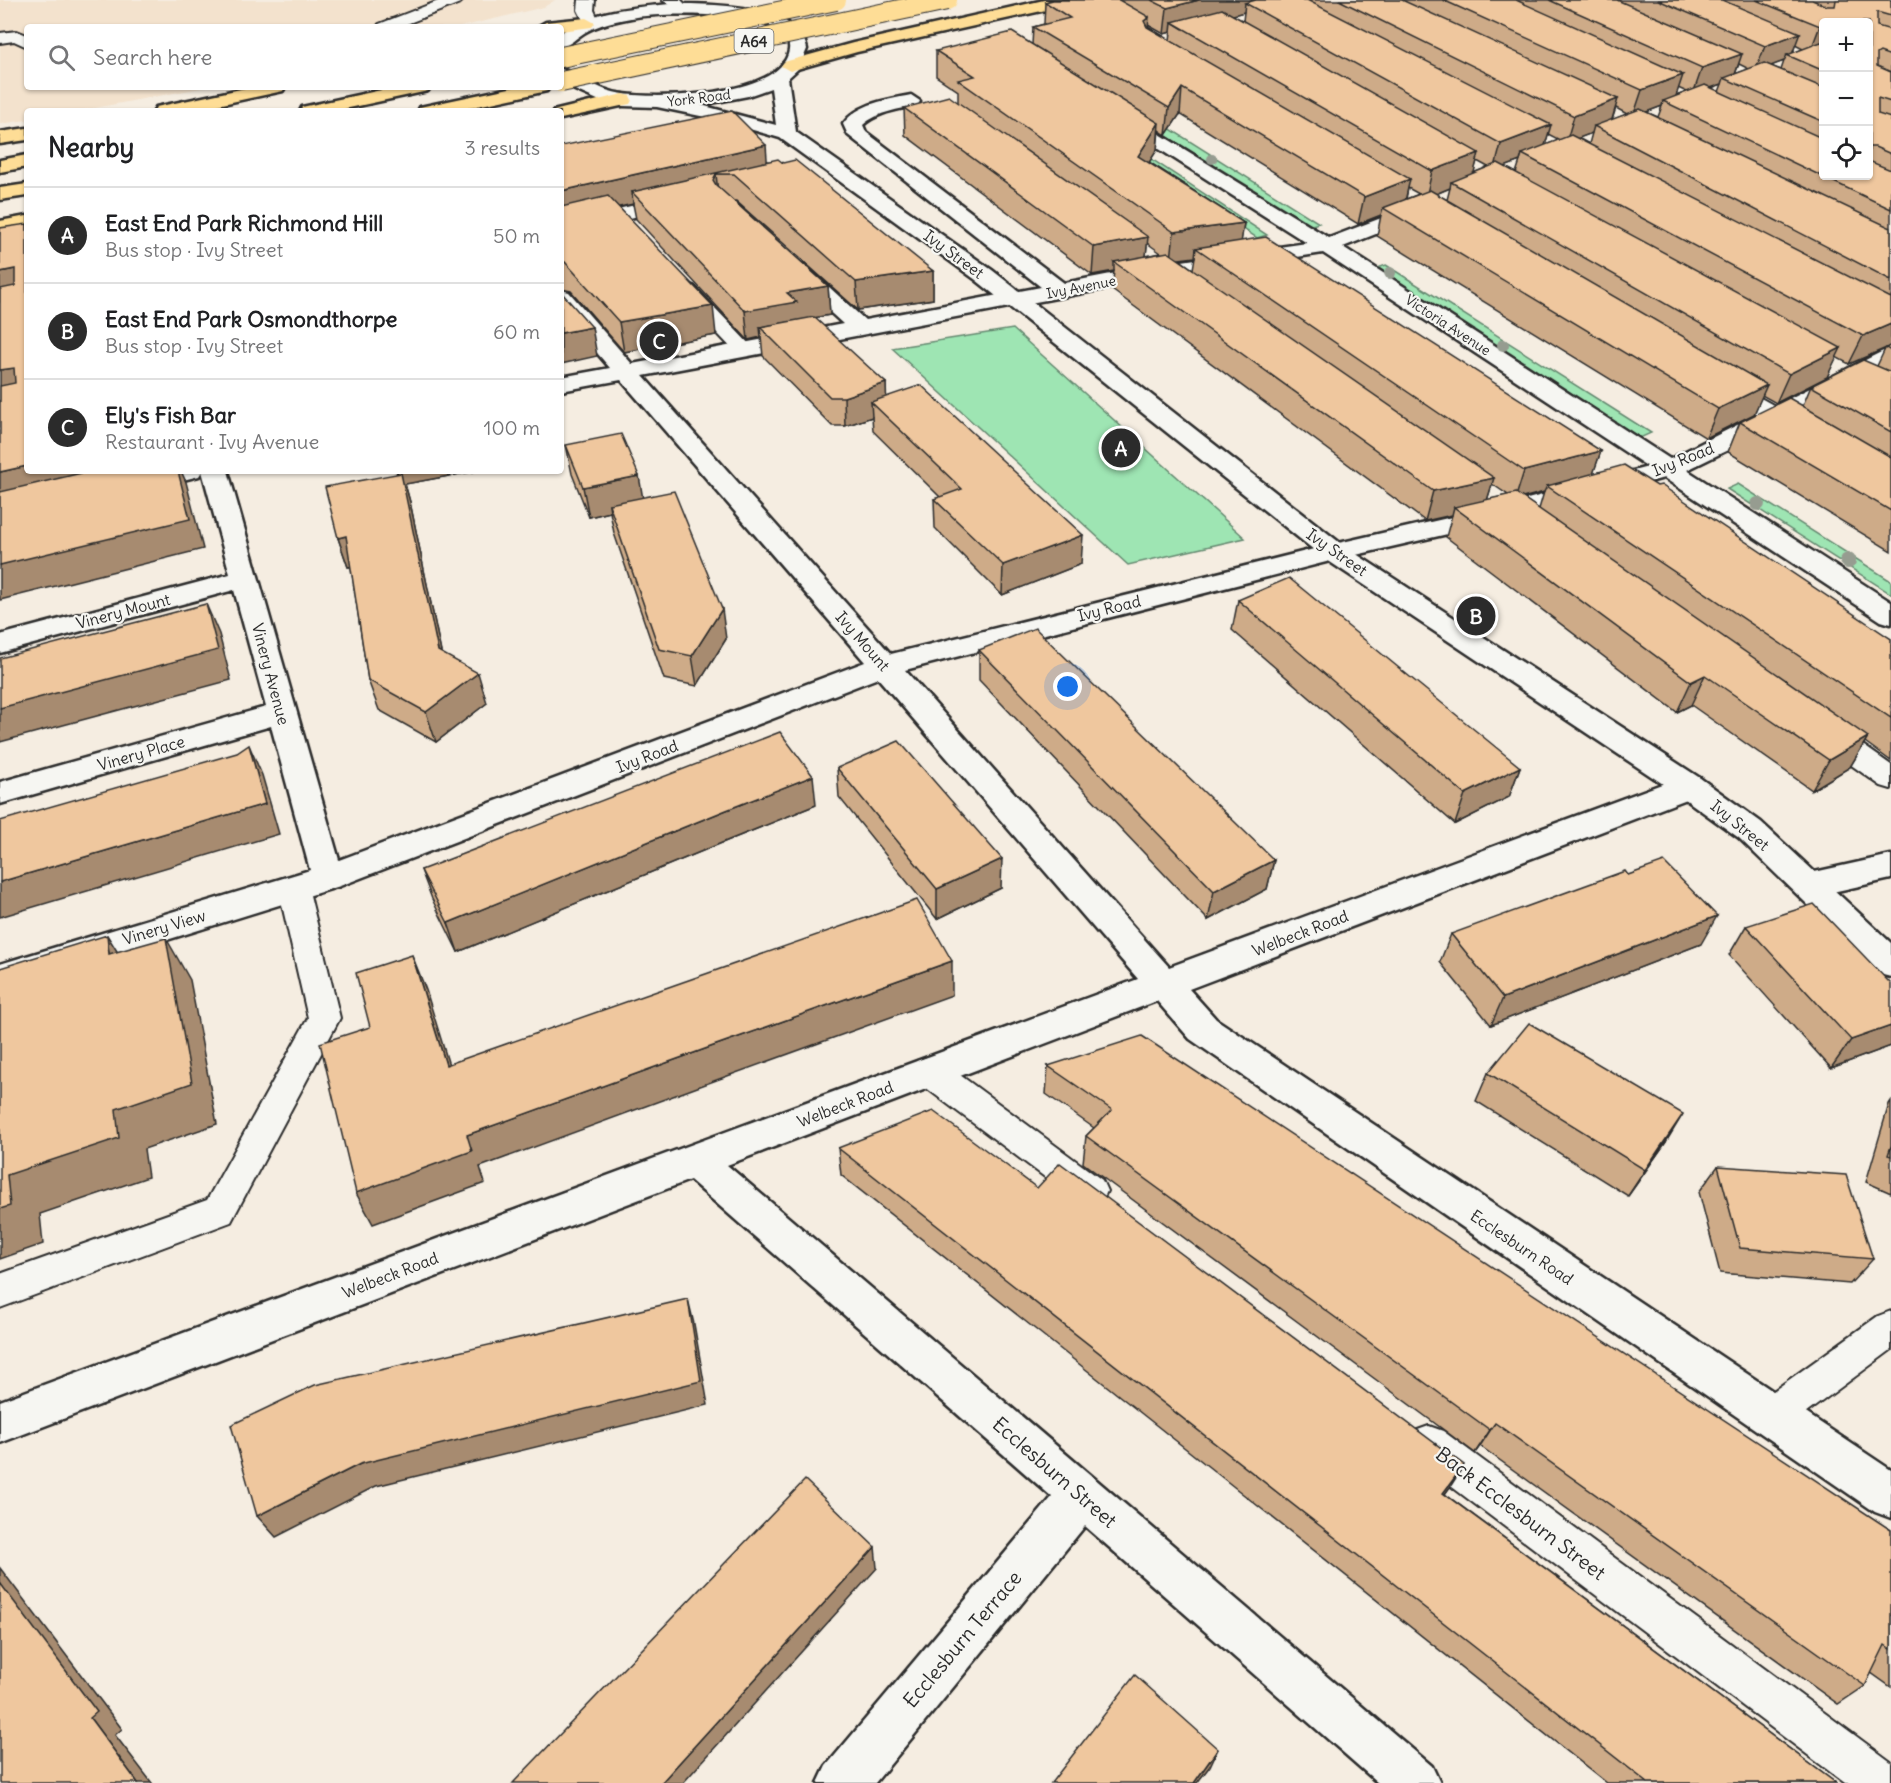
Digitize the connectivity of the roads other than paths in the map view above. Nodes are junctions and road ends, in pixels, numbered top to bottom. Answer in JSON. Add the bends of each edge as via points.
{"nodes":[{"id":1,"x":455,"y":0,"type":"edge"},
{"id":2,"x":587,"y":0,"type":"edge"},
{"id":3,"x":836,"y":0,"type":"edge"},
{"id":4,"x":947,"y":0,"type":"edge"},
{"id":5,"x":1067,"y":0,"type":"edge"},
{"id":6,"x":683,"y":2,"type":"edge"},
{"id":7,"x":763,"y":6,"type":"edge"},
{"id":8,"x":588,"y":22,"type":"junction"},
{"id":9,"x":393,"y":24,"type":"edge"},
{"id":10,"x":564,"y":25,"type":"edge"},
{"id":11,"x":0,"y":38,"type":"edge"},
{"id":12,"x":24,"y":40,"type":"edge"},
{"id":13,"x":564,"y":40,"type":"edge"},
{"id":14,"x":564,"y":56,"type":"edge"},
{"id":15,"x":784,"y":71,"type":"junction"},
{"id":16,"x":564,"y":77,"type":"edge"},
{"id":17,"x":564,"y":81,"type":"edge"},
{"id":18,"x":262,"y":90,"type":"edge"},
{"id":19,"x":408,"y":90,"type":"edge"},
{"id":20,"x":526,"y":90,"type":"edge"},
{"id":21,"x":623,"y":100,"type":"junction"},
{"id":22,"x":920,"y":102,"type":"edge"},
{"id":23,"x":662,"y":103,"type":"junction"},
{"id":24,"x":1099,"y":103,"type":"edge"},
{"id":25,"x":177,"y":108,"type":"edge"},
{"id":26,"x":323,"y":108,"type":"edge"},
{"id":27,"x":441,"y":108,"type":"edge"},
{"id":28,"x":564,"y":112,"type":"edge"},
{"id":29,"x":24,"y":134,"type":"edge"},
{"id":30,"x":787,"y":134,"type":"junction"},
{"id":31,"x":0,"y":138,"type":"edge"},
{"id":32,"x":24,"y":162,"type":"edge"},
{"id":33,"x":0,"y":166,"type":"edge"},
{"id":34,"x":24,"y":190,"type":"edge"},
{"id":35,"x":0,"y":194,"type":"edge"},
{"id":36,"x":703,"y":196,"type":"edge"},
{"id":37,"x":1404,"y":196,"type":"edge"},
{"id":38,"x":1435,"y":207,"type":"joint"},
{"id":39,"x":618,"y":215,"type":"junction"},
{"id":40,"x":24,"y":222,"type":"edge"},
{"id":41,"x":0,"y":226,"type":"edge"},
{"id":42,"x":564,"y":227,"type":"edge"},
{"id":43,"x":634,"y":232,"type":"edge"},
{"id":44,"x":1327,"y":246,"type":"junction"},
{"id":45,"x":778,"y":253,"type":"edge"},
{"id":46,"x":1159,"y":263,"type":"junction"},
{"id":47,"x":674,"y":274,"type":"edge"},
{"id":48,"x":1197,"y":290,"type":"edge"},
{"id":49,"x":1060,"y":291,"type":"junction"},
{"id":50,"x":1016,"y":300,"type":"junction"},
{"id":51,"x":567,"y":311,"type":"edge"},
{"id":52,"x":861,"y":329,"type":"junction"},
{"id":53,"x":745,"y":351,"type":"junction"},
{"id":54,"x":1891,"y":354,"type":"edge"},
{"id":55,"x":627,"y":372,"type":"junction"},
{"id":56,"x":1707,"y":375,"type":"edge"},
{"id":57,"x":564,"y":383,"type":"edge"},
{"id":58,"x":1778,"y":416,"type":"junction"},
{"id":59,"x":1819,"y":441,"type":"edge"},
{"id":60,"x":1670,"y":469,"type":"junction"},
{"id":61,"x":178,"y":474,"type":"edge"},
{"id":62,"x":216,"y":474,"type":"edge"},
{"id":63,"x":112,"y":490,"type":"edge"},
{"id":64,"x":1484,"y":490,"type":"edge"},
{"id":65,"x":1513,"y":511,"type":"junction"},
{"id":66,"x":1542,"y":531,"type":"edge"},
{"id":67,"x":1334,"y":552,"type":"junction"},
{"id":68,"x":245,"y":579,"type":"junction"},
{"id":69,"x":1891,"y":615,"type":"edge"},
{"id":70,"x":0,"y":644,"type":"edge"},
{"id":71,"x":885,"y":665,"type":"junction"},
{"id":72,"x":282,"y":713,"type":"junction"},
{"id":73,"x":1804,"y":717,"type":"edge"},
{"id":74,"x":1891,"y":779,"type":"edge"},
{"id":75,"x":1689,"y":786,"type":"junction"},
{"id":76,"x":0,"y":793,"type":"edge"},
{"id":77,"x":1891,"y":867,"type":"edge"},
{"id":78,"x":328,"y":877,"type":"junction"},
{"id":79,"x":1810,"y":885,"type":"junction"},
{"id":80,"x":293,"y":887,"type":"junction"},
{"id":81,"x":1891,"y":964,"type":"edge"},
{"id":82,"x":0,"y":978,"type":"edge"},
{"id":83,"x":1165,"y":984,"type":"junction"},
{"id":84,"x":929,"y":1071,"type":"junction"},
{"id":85,"x":695,"y":1161,"type":"junction"},
{"id":86,"x":1120,"y":1213,"type":"edge"},
{"id":87,"x":0,"y":1291,"type":"edge"},
{"id":88,"x":1891,"y":1328,"type":"edge"},
{"id":89,"x":1772,"y":1415,"type":"junction"},
{"id":90,"x":0,"y":1422,"type":"edge"},
{"id":91,"x":1406,"y":1427,"type":"edge"},
{"id":92,"x":1082,"y":1496,"type":"junction"},
{"id":93,"x":1891,"y":1496,"type":"edge"},
{"id":94,"x":843,"y":1783,"type":"edge"},
{"id":95,"x":1415,"y":1783,"type":"edge"},
{"id":96,"x":1882,"y":1783,"type":"edge"}],
"edges":[{"from":1,"to":9,"type":"lane"},
{"from":2,"to":8,"type":"lane"},
{"from":3,"to":14,"type":"highway","number":"A64","bridge":true},
{"from":4,"to":17,"type":"highway","number":"A64","bridge":true},
{"from":5,"to":15,"type":"highway","via":[[853,48]]},
{"from":6,"to":7,"type":"street"},
{"from":6,"to":8,"type":"street","via":[[624,11]]},
{"from":7,"to":15,"type":"street","via":[[795,37],[798,52]]},
{"from":8,"to":10,"type":"highway"},
{"from":8,"to":13,"type":"street"},
{"from":11,"to":12,"type":"lane","via":[[17,36]]},
{"from":15,"to":23,"type":"street","name":"York Road","via":[[740,93],[703,101]]},
{"from":15,"to":30,"type":"street"},
{"from":16,"to":21,"type":"street","name":"York Road","via":[[595,94]]},
{"from":18,"to":25,"type":"highway"},
{"from":19,"to":26,"type":"highway"},
{"from":20,"to":27,"type":"highway"},
{"from":21,"to":23,"type":"street","name":"York Road"},
{"from":21,"to":28,"type":"highway"},
{"from":22,"to":49,"type":"street","name":"Ivy Street","via":[[886,105],[863,113],[853,124],[858,135]]},
{"from":23,"to":30,"type":"street","name":"Ivy Street"},
{"from":24,"to":44,"type":"street","name":"Victoria Avenue"},
{"from":29,"to":31,"type":"highway"},
{"from":30,"to":50,"type":"street","name":"Ivy Street"},
{"from":32,"to":33,"type":"highway"},
{"from":34,"to":35,"type":"highway"},
{"from":36,"to":39,"type":"street"},
{"from":37,"to":38,"type":"lane"},
{"from":38,"to":44,"type":"street","name":"Ivy Avenue"},
{"from":39,"to":42,"type":"street"},
{"from":39,"to":43,"type":"lane"},
{"from":40,"to":41,"type":"highway"},
{"from":44,"to":46,"type":"street","name":"Ivy Avenue"},
{"from":44,"to":60,"type":"street","name":"Victoria Avenue"},
{"from":45,"to":52,"type":"street"},
{"from":46,"to":48,"type":"lane"},
{"from":46,"to":49,"type":"street","name":"Ivy Avenue"},
{"from":47,"to":53,"type":"lane"},
{"from":49,"to":50,"type":"street","name":"Ivy Avenue"},
{"from":50,"to":52,"type":"street","name":"Ivy Avenue"},
{"from":50,"to":67,"type":"street","name":"Ivy Street"},
{"from":51,"to":55,"type":"street","name":"Ivy Mount"},
{"from":52,"to":53,"type":"street","name":"Ivy Avenue"},
{"from":53,"to":55,"type":"street","name":"Ivy Avenue"},
{"from":54,"to":58,"type":"street","name":"Ivy Road"},
{"from":55,"to":57,"type":"street","name":"Ivy Avenue"},
{"from":55,"to":71,"type":"street","name":"Ivy Mount"},
{"from":56,"to":58,"type":"lane"},
{"from":58,"to":59,"type":"lane"},
{"from":58,"to":60,"type":"street","name":"Ivy Road"},
{"from":60,"to":65,"type":"street","name":"Ivy Road"},
{"from":60,"to":69,"type":"street","name":"Victoria Avenue"},
{"from":61,"to":63,"type":"street"},
{"from":62,"to":68,"type":"street","name":"Vinery Avenue"},
{"from":64,"to":65,"type":"lane"},
{"from":65,"to":66,"type":"lane"},
{"from":65,"to":67,"type":"street","name":"Ivy Road"},
{"from":67,"to":71,"type":"street","name":"Ivy Road"},
{"from":67,"to":75,"type":"street","name":"Ivy Street"},
{"from":68,"to":70,"type":"street","name":"Vinery Mount"},
{"from":68,"to":72,"type":"street","name":"Vinery Avenue"},
{"from":71,"to":78,"type":"street","name":"Ivy Road"},
{"from":71,"to":83,"type":"street","name":"Ivy Mount"},
{"from":72,"to":76,"type":"street","name":"Vinery Place"},
{"from":72,"to":78,"type":"street","name":"Vinery Avenue"},
{"from":73,"to":74,"type":"lane"},
{"from":75,"to":79,"type":"street","name":"Ivy Street","via":[[1750,830]]},
{"from":75,"to":83,"type":"street","name":"Welbeck Road"},
{"from":77,"to":79,"type":"street"},
{"from":78,"to":80,"type":"street","name":"Vinery View"},
{"from":79,"to":81,"type":"street","name":"Ivy Street"},
{"from":80,"to":82,"type":"street","name":"Vinery View"},
{"from":80,"to":87,"type":"lane","via":[[324,1018],[219,1211]]},
{"from":83,"to":84,"type":"street","name":"Welbeck Road"},
{"from":83,"to":89,"type":"street","name":"Ecclesburn Road","via":[[1203,1029]]},
{"from":84,"to":85,"type":"street","name":"Welbeck Road"},
{"from":84,"to":86,"type":"lane"},
{"from":85,"to":90,"type":"street","name":"Welbeck Road"},
{"from":85,"to":92,"type":"street","name":"Ecclesburn Street"},
{"from":88,"to":89,"type":"lane"},
{"from":89,"to":93,"type":"street","name":"Ecclesburn Road"},
{"from":91,"to":96,"type":"lane","name":"Back Ecclesburn Street"},
{"from":92,"to":94,"type":"street","name":"Ecclesburn Terrace"},
{"from":92,"to":95,"type":"street","name":"Ecclesburn Street"}]}
